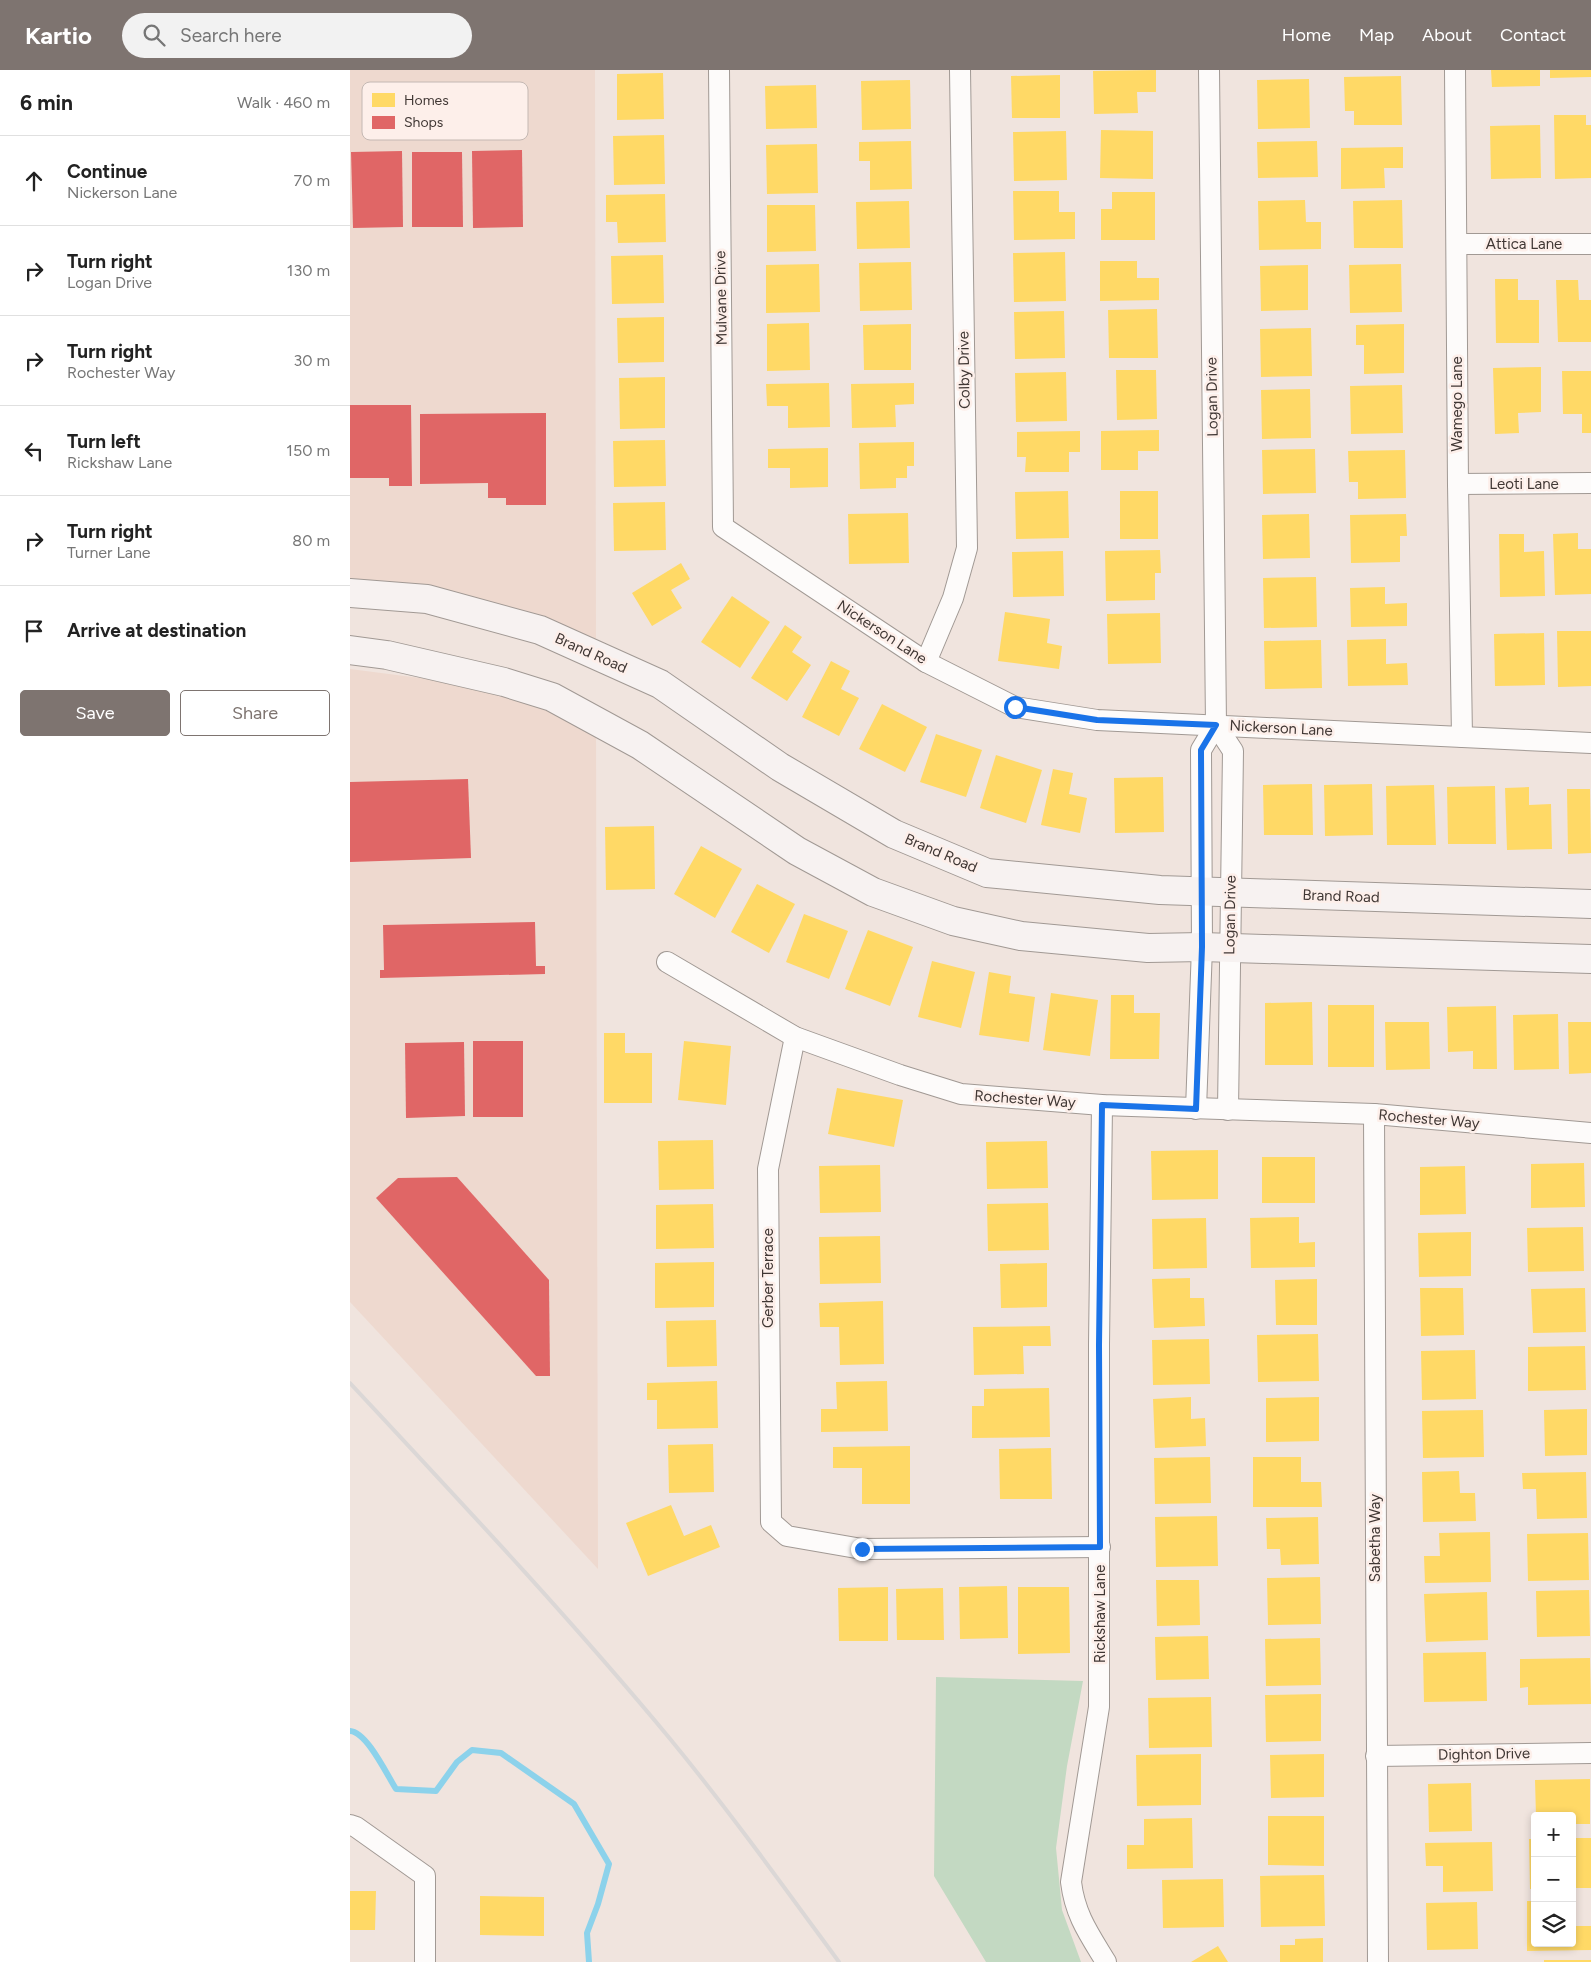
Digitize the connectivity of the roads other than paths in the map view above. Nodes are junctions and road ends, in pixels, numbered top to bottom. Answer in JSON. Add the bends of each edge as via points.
{"nodes":[{"id":1,"x":719,"y":70,"type":"edge"},
{"id":2,"x":960,"y":70,"type":"edge"},
{"id":3,"x":1209,"y":70,"type":"edge"},
{"id":4,"x":1455,"y":70,"type":"edge"},
{"id":5,"x":1457,"y":244,"type":"junction"},
{"id":6,"x":1591,"y":244,"type":"edge"},
{"id":7,"x":1591,"y":483,"type":"edge"},
{"id":8,"x":1458,"y":484,"type":"junction"},
{"id":9,"x":723,"y":527,"type":"joint"},
{"id":10,"x":350,"y":593,"type":"edge"},
{"id":11,"x":350,"y":650,"type":"edge"},
{"id":12,"x":926,"y":662,"type":"junction"},
{"id":13,"x":1216,"y":725,"type":"junction"},
{"id":14,"x":1462,"y":737,"type":"junction"},
{"id":15,"x":1591,"y":743,"type":"edge"},
{"id":16,"x":1202,"y":891,"type":"junction"},
{"id":17,"x":1231,"y":892,"type":"junction"},
{"id":18,"x":1591,"y":904,"type":"edge"},
{"id":19,"x":1202,"y":947,"type":"junction"},
{"id":20,"x":1230,"y":948,"type":"junction"},
{"id":21,"x":1591,"y":959,"type":"edge"},
{"id":22,"x":667,"y":962,"type":"dead end"},
{"id":23,"x":795,"y":1037,"type":"junction"},
{"id":24,"x":1102,"y":1105,"type":"junction"},
{"id":25,"x":1196,"y":1109,"type":"junction"},
{"id":26,"x":1228,"y":1110,"type":"junction"},
{"id":27,"x":1374,"y":1114,"type":"junction"},
{"id":28,"x":1591,"y":1133,"type":"edge"},
{"id":29,"x":1100,"y":1547,"type":"junction"},
{"id":30,"x":1591,"y":1753,"type":"edge"},
{"id":31,"x":1376,"y":1756,"type":"junction"},
{"id":32,"x":350,"y":1824,"type":"edge"},
{"id":33,"x":425,"y":1962,"type":"edge"},
{"id":34,"x":1106,"y":1962,"type":"edge"},
{"id":35,"x":1378,"y":1962,"type":"edge"}],
"edges":[{"from":1,"to":9,"type":"street","name":"Mulvane Drive"},
{"from":2,"to":12,"type":"street","name":"Colby Drive","via":[[967,548],[953,598]]},
{"from":3,"to":13,"type":"street","name":"Logan Drive"},
{"from":4,"to":5,"type":"street","name":"Wamego Lane"},
{"from":5,"to":6,"type":"street","name":"Attica Lane"},
{"from":5,"to":8,"type":"street","name":"Wamego Lane"},
{"from":7,"to":8,"type":"street","name":"Leoti Lane"},
{"from":8,"to":14,"type":"street","name":"Wamego Lane"},
{"from":9,"to":12,"type":"street","name":"Nickerson Lane"},
{"from":10,"to":16,"type":"main road","name":"Brand Road","via":[[427,599],[548,634],[660,684],[780,767],[894,834],[987,873],[1160,890]]},
{"from":11,"to":19,"type":"main road","via":[[387,655],[504,682],[552,697],[640,745],[797,851],[873,892],[953,921],[1021,936],[1148,948]]},
{"from":12,"to":13,"type":"street","name":"Nickerson Lane","via":[[1015,707],[1097,720]]},
{"from":13,"to":14,"type":"street","name":"Nickerson Lane"},
{"from":13,"to":16,"type":"street","name":"Logan Drive","via":[[1201,750]]},
{"from":13,"to":17,"type":"street","name":"Logan Drive","via":[[1233,751]]},
{"from":14,"to":15,"type":"street","name":"Nickerson Lane"},
{"from":16,"to":17,"type":"main road","name":"Brand Road"},
{"from":16,"to":19,"type":"street","name":"Logan Drive"},
{"from":17,"to":18,"type":"main road","name":"Brand Road"},
{"from":17,"to":20,"type":"street","name":"Logan Drive"},
{"from":19,"to":20,"type":"main road"},
{"from":19,"to":25,"type":"street","name":"Logan Drive"},
{"from":20,"to":21,"type":"main road"},
{"from":20,"to":26,"type":"street","name":"Logan Drive"},
{"from":22,"to":23,"type":"street","name":"Rochester Way"},
{"from":23,"to":24,"type":"street","name":"Rochester Way","via":[[961,1094]]},
{"from":23,"to":29,"type":"street","name":"Gerber Terrace","via":[[768,1169],[771,1522],[787,1536],[862,1549]]},
{"from":24,"to":25,"type":"street","name":"Rochester Way"},
{"from":24,"to":29,"type":"street","name":"Rickshaw Lane"},
{"from":25,"to":26,"type":"street","name":"Rochester Way"},
{"from":26,"to":27,"type":"street","name":"Rochester Way"},
{"from":27,"to":28,"type":"street","name":"Rochester Way"},
{"from":27,"to":31,"type":"street","name":"Sabetha Way"},
{"from":29,"to":34,"type":"street","name":"Rickshaw Lane","via":[[1100,1707],[1071,1882],[1082,1923]]},
{"from":30,"to":31,"type":"street","name":"Dighton Drive"},
{"from":31,"to":35,"type":"street","name":"Sabetha Way"},
{"from":32,"to":33,"type":"street","via":[[425,1876]]}]}
